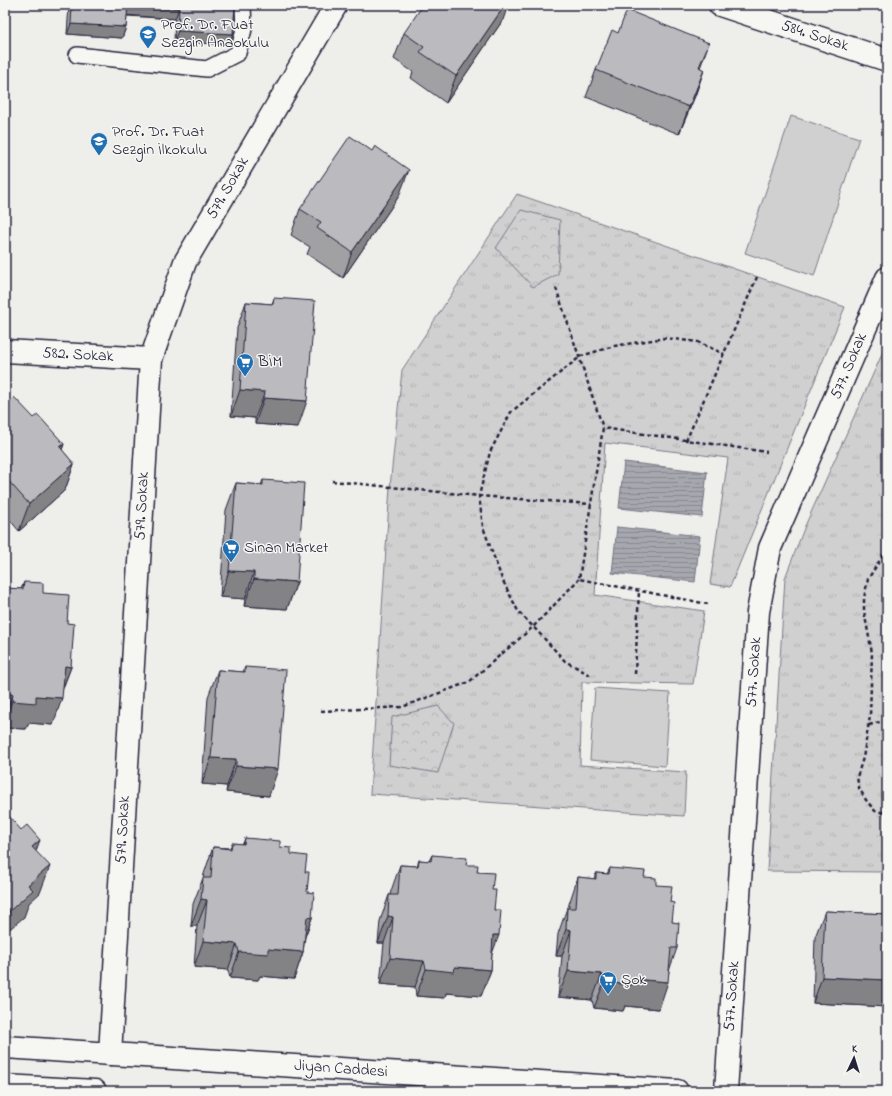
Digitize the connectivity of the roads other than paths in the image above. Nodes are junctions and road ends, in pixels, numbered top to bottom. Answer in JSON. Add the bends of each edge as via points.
{"nodes":[{"id":1,"x":243,"y":5,"type":"edge"},
{"id":2,"x":336,"y":5,"type":"edge"},
{"id":3,"x":720,"y":5,"type":"edge"},
{"id":4,"x":77,"y":55,"type":"dead end"},
{"id":5,"x":887,"y":60,"type":"edge"},
{"id":6,"x":887,"y":278,"type":"edge"},
{"id":7,"x":5,"y":351,"type":"edge"},
{"id":8,"x":151,"y":359,"type":"junction"},
{"id":9,"x":5,"y":1047,"type":"edge"},
{"id":10,"x":110,"y":1054,"type":"junction"},
{"id":11,"x":5,"y":1086,"type":"edge"},
{"id":12,"x":95,"y":1091,"type":"edge"},
{"id":13,"x":677,"y":1091,"type":"edge"},
{"id":14,"x":726,"y":1091,"type":"edge"}],
"edges":[{"from":1,"to":4,"type":"lane","via":[[244,29],[238,53],[207,69]]},
{"from":2,"to":8,"type":"street","name":"579. Sokak","via":[[185,262]]},
{"from":3,"to":5,"type":"street","name":"584. Sokak"},
{"from":6,"to":14,"type":"street","name":"577. Sokak","via":[[770,548],[758,612]]},
{"from":7,"to":8,"type":"street","name":"582. Sokak"},
{"from":8,"to":10,"type":"street","name":"579. Sokak"},
{"from":9,"to":10,"type":"street","name":"Jiyan Caddesi"},
{"from":10,"to":13,"type":"street","name":"Jiyan Caddesi"},
{"from":11,"to":12,"type":"street"}]}
